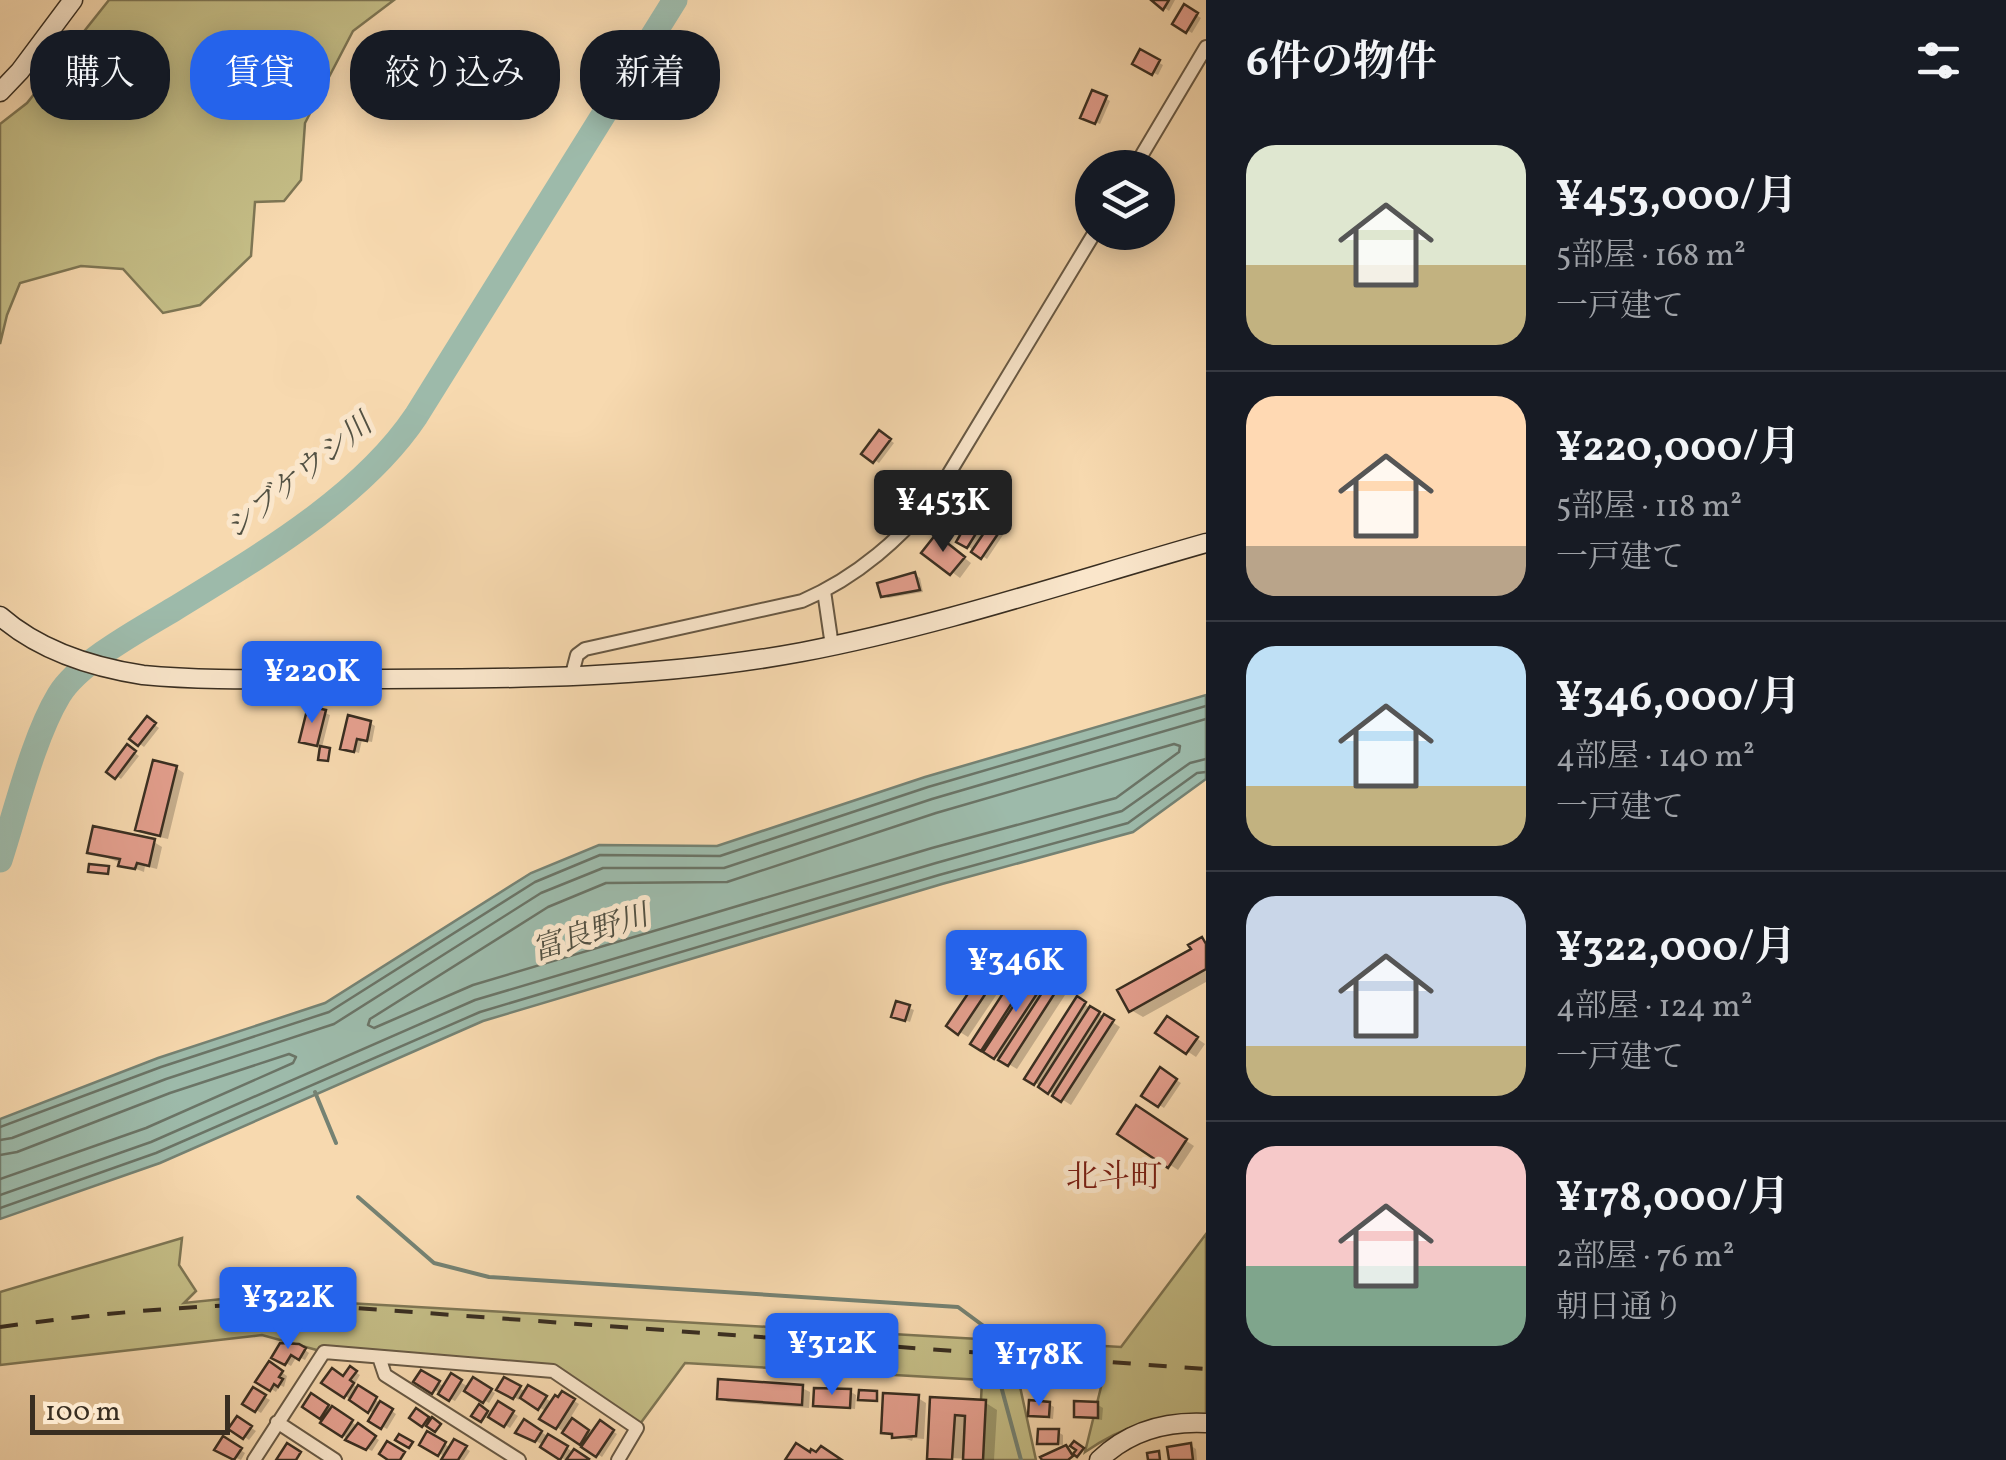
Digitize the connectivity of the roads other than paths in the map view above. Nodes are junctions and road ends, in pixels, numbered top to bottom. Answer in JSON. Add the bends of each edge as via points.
{"nodes":[{"id":1,"x":74,"y":0,"type":"edge"},
{"id":2,"x":1206,"y":48,"type":"edge"},
{"id":3,"x":0,"y":92,"type":"edge"},
{"id":4,"x":1145,"y":150,"type":"edge"},
{"id":5,"x":1084,"y":250,"type":"edge"},
{"id":6,"x":1206,"y":542,"type":"edge"},
{"id":7,"x":824,"y":592,"type":"junction"},
{"id":8,"x":0,"y":616,"type":"edge"},
{"id":9,"x":832,"y":646,"type":"junction"},
{"id":10,"x":571,"y":678,"type":"junction"},
{"id":11,"x":378,"y":1357,"type":"junction"},
{"id":12,"x":277,"y":1422,"type":"junction"},
{"id":13,"x":1206,"y":1422,"type":"edge"},
{"id":14,"x":254,"y":1460,"type":"edge"},
{"id":15,"x":335,"y":1460,"type":"edge"},
{"id":16,"x":519,"y":1460,"type":"edge"},
{"id":17,"x":618,"y":1460,"type":"edge"},
{"id":18,"x":1099,"y":1460,"type":"edge"}],
"edges":[{"from":1,"to":3,"type":"street"},
{"from":2,"to":4,"type":"street"},
{"from":5,"to":7,"type":"street","via":[[922,513]]},
{"from":6,"to":9,"type":"street"},
{"from":7,"to":9,"type":"street"},
{"from":7,"to":10,"type":"street","via":[[585,649]]},
{"from":8,"to":10,"type":"street","via":[[45,646],[143,675]]},
{"from":9,"to":10,"type":"street","via":[[719,665]]},
{"from":11,"to":12,"type":"street","via":[[324,1352]]},
{"from":11,"to":16,"type":"street","via":[[385,1374]]},
{"from":11,"to":17,"type":"street","via":[[554,1371],[637,1428]]},
{"from":12,"to":14,"type":"street"},
{"from":12,"to":15,"type":"street"},
{"from":13,"to":18,"type":"street","via":[[1148,1428]]}]}
